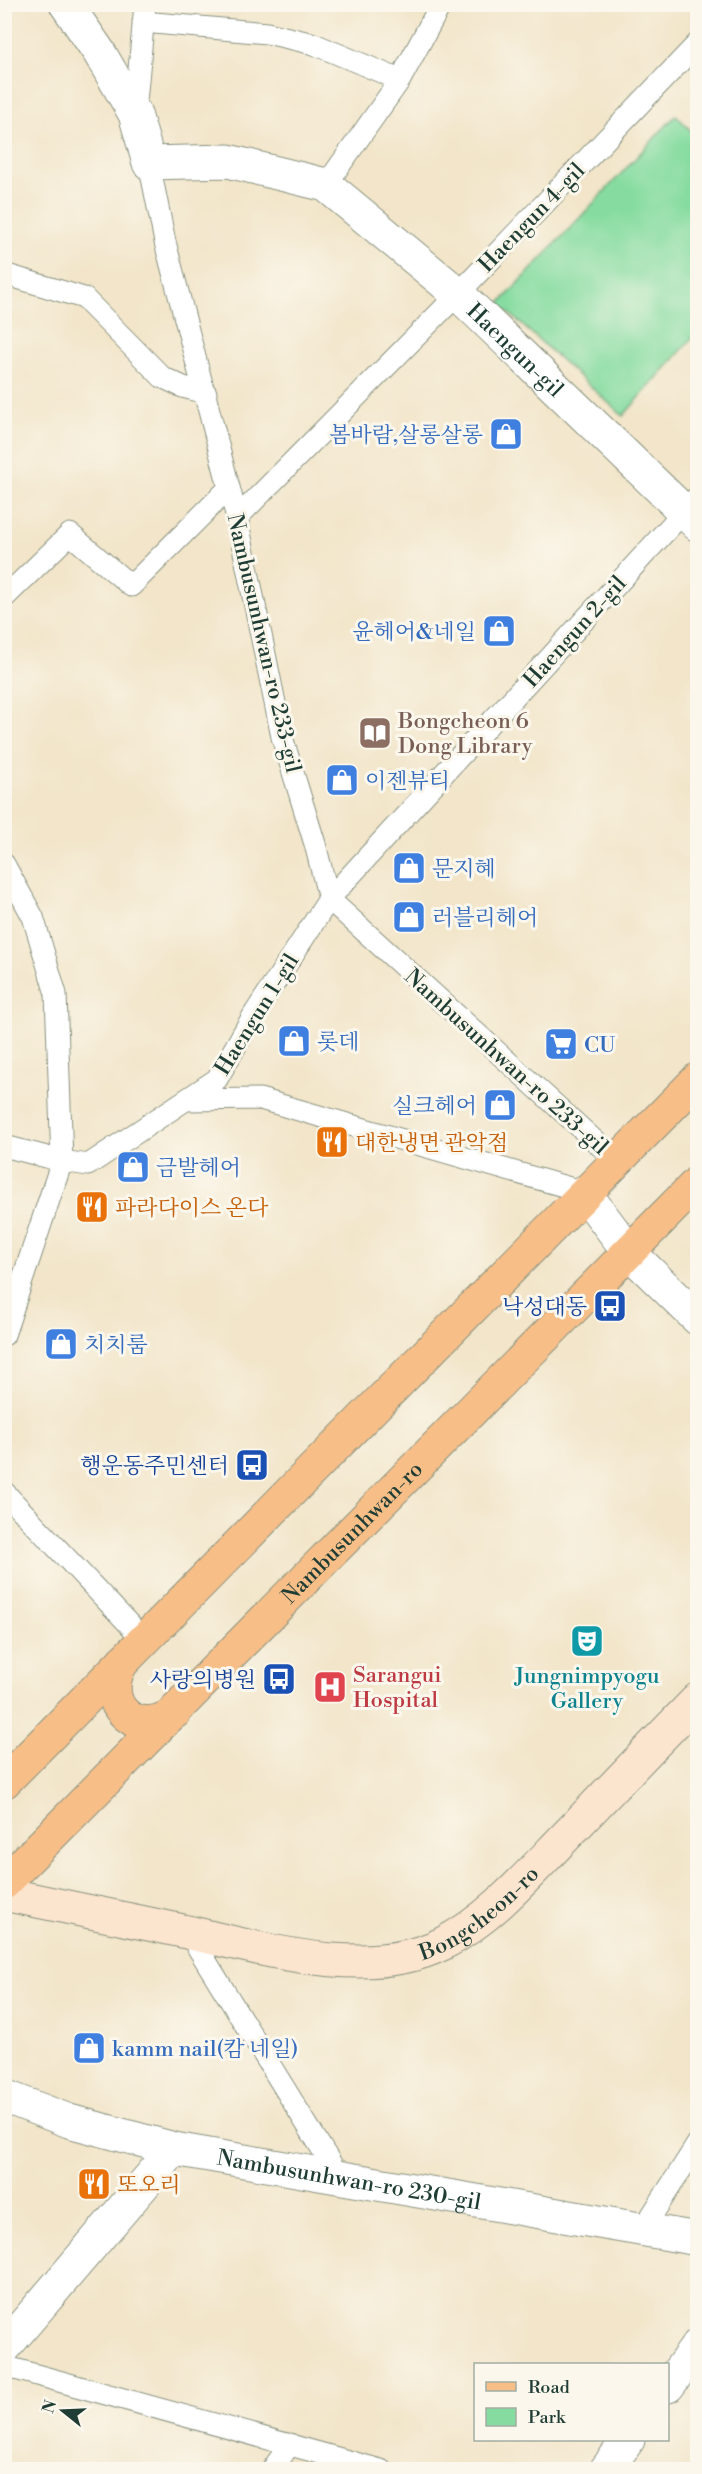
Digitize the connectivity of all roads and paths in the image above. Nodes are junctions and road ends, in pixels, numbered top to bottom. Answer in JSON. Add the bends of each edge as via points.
{"nodes":[{"id":1,"x":66,"y":4,"type":"edge"},
{"id":2,"x":441,"y":4,"type":"edge"},
{"id":3,"x":144,"y":13,"type":"edge"},
{"id":4,"x":698,"y":43,"type":"edge"},
{"id":5,"x":400,"y":80,"type":"junction"},
{"id":6,"x":135,"y":114,"type":"junction"},
{"id":7,"x":149,"y":164,"type":"junction"},
{"id":8,"x":326,"y":185,"type":"junction"},
{"id":9,"x":5,"y":274,"type":"edge"},
{"id":10,"x":458,"y":294,"type":"junction"},
{"id":11,"x":206,"y":393,"type":"junction"},
{"id":12,"x":229,"y":488,"type":"junction"},
{"id":13,"x":693,"y":511,"type":"edge"},
{"id":14,"x":237,"y":518,"type":"junction"},
{"id":15,"x":4,"y":598,"type":"edge"},
{"id":16,"x":4,"y":864,"type":"edge"},
{"id":17,"x":329,"y":898,"type":"junction"},
{"id":18,"x":698,"y":1079,"type":"edge"},
{"id":19,"x":186,"y":1100,"type":"junction"},
{"id":20,"x":4,"y":1146,"type":"edge"},
{"id":21,"x":62,"y":1161,"type":"junction"},
{"id":22,"x":617,"y":1161,"type":"junction"},
{"id":23,"x":698,"y":1182,"type":"edge"},
{"id":24,"x":584,"y":1192,"type":"junction"},
{"id":25,"x":629,"y":1252,"type":"junction"},
{"id":26,"x":698,"y":1319,"type":"edge"},
{"id":27,"x":4,"y":1335,"type":"edge"},
{"id":28,"x":4,"y":1492,"type":"edge"},
{"id":29,"x":133,"y":1651,"type":"junction"},
{"id":30,"x":698,"y":1700,"type":"edge"},
{"id":31,"x":175,"y":1712,"type":"junction"},
{"id":32,"x":4,"y":1782,"type":"edge"},
{"id":33,"x":4,"y":1883,"type":"edge"},
{"id":34,"x":4,"y":1894,"type":"edge"},
{"id":35,"x":188,"y":1932,"type":"junction"},
{"id":36,"x":4,"y":2096,"type":"edge"},
{"id":37,"x":698,"y":2143,"type":"edge"},
{"id":38,"x":174,"y":2149,"type":"junction"},
{"id":39,"x":338,"y":2175,"type":"junction"},
{"id":40,"x":643,"y":2229,"type":"junction"},
{"id":41,"x":698,"y":2239,"type":"edge"},
{"id":42,"x":698,"y":2345,"type":"edge"},
{"id":43,"x":4,"y":2348,"type":"edge"},
{"id":44,"x":4,"y":2366,"type":"edge"},
{"id":45,"x":669,"y":2385,"type":"edge"},
{"id":46,"x":627,"y":2441,"type":"edge"},
{"id":47,"x":290,"y":2444,"type":"junction"},
{"id":48,"x":272,"y":2469,"type":"edge"},
{"id":49,"x":381,"y":2469,"type":"edge"},
{"id":50,"x":606,"y":2469,"type":"edge"}],
"edges":[{"from":1,"to":6,"type":"street"},
{"from":2,"to":5,"type":"lane"},
{"from":3,"to":5,"type":"lane","via":[[314,44]]},
{"from":3,"to":6,"type":"lane"},
{"from":4,"to":10,"type":"lane","name":"Haengun 4-gil"},
{"from":5,"to":8,"type":"lane"},
{"from":6,"to":7,"type":"street"},
{"from":7,"to":8,"type":"street","name":"Haengun-gil","via":[[228,161]]},
{"from":7,"to":11,"type":"lane","name":"Nambusunhwan-ro 233-gil","via":[[165,242]]},
{"from":8,"to":10,"type":"street","name":"Haengun-gil"},
{"from":9,"to":11,"type":"lane","via":[[84,298],[162,377]]},
{"from":10,"to":13,"type":"street","name":"Haengun-gil"},
{"from":10,"to":14,"type":"lane","name":"Haengun 4-gil"},
{"from":11,"to":12,"type":"lane","name":"Nambusunhwan-ro 233-gil"},
{"from":12,"to":14,"type":"lane","name":"Nambusunhwan-ro 233-gil"},
{"from":12,"to":15,"type":"lane","via":[[130,586],[70,534]]},
{"from":13,"to":17,"type":"lane","name":"Haengun 2-gil"},
{"from":14,"to":17,"type":"lane","name":"Nambusunhwan-ro 233-gil","via":[[282,737]]},
{"from":16,"to":21,"type":"lane","via":[[33,917],[56,994]]},
{"from":17,"to":19,"type":"lane","name":"Haengun 1-gil","via":[[252,1016],[217,1079]]},
{"from":17,"to":22,"type":"lane","name":"Nambusunhwan-ro 233-gil"},
{"from":18,"to":22,"type":"main road"},
{"from":19,"to":21,"type":"lane","name":"Haengun 1-gil","via":[[88,1165]]},
{"from":19,"to":24,"type":"lane","via":[[260,1099]]},
{"from":20,"to":21,"type":"lane","name":"Haengun 1-gil"},
{"from":21,"to":27,"type":"lane"},
{"from":22,"to":24,"type":"main road"},
{"from":23,"to":25,"type":"main road","name":"Nambusunhwan-ro"},
{"from":24,"to":25,"type":"street"},
{"from":24,"to":29,"type":"main road"},
{"from":25,"to":26,"type":"street"},
{"from":25,"to":31,"type":"main road","name":"Nambusunhwan-ro"},
{"from":28,"to":29,"type":"lane"},
{"from":29,"to":31,"type":"main road","via":[[113,1681],[113,1692],[123,1712],[133,1719],[155,1723]]},
{"from":29,"to":32,"type":"main road"},
{"from":30,"to":35,"type":"main road","name":"Bongcheon-ro","via":[[519,1885],[442,1944],[386,1959],[344,1960],[298,1955]]},
{"from":31,"to":33,"type":"main road","name":"Nambusunhwan-ro"},
{"from":34,"to":35,"type":"main road","name":"Bongcheon-ro"},
{"from":35,"to":39,"type":"lane"},
{"from":36,"to":38,"type":"street","name":"Nambusunhwan-ro 230-gil","via":[[69,2121]]},
{"from":37,"to":40,"type":"lane"},
{"from":38,"to":39,"type":"street","name":"Nambusunhwan-ro 230-gil"},
{"from":38,"to":43,"type":"street"},
{"from":39,"to":40,"type":"street","name":"Nambusunhwan-ro 230-gil"},
{"from":40,"to":41,"type":"street","name":"Nambusunhwan-ro 230-gil"},
{"from":42,"to":45,"type":"street"},
{"from":44,"to":47,"type":"lane"},
{"from":46,"to":50,"type":"street"},
{"from":47,"to":48,"type":"lane"},
{"from":47,"to":49,"type":"lane"}]}
